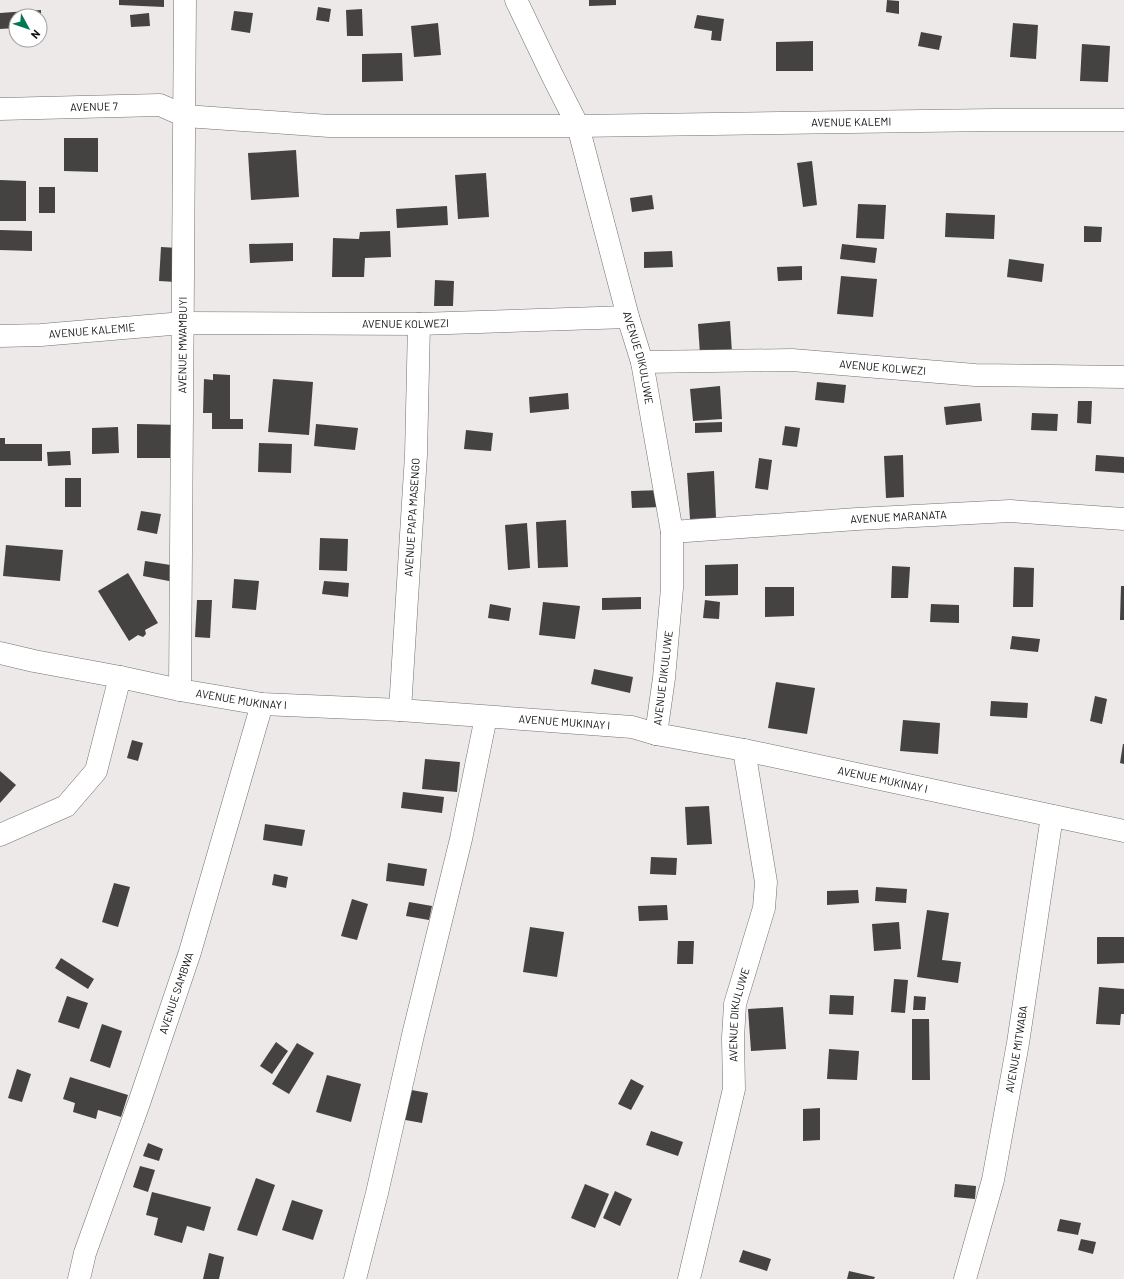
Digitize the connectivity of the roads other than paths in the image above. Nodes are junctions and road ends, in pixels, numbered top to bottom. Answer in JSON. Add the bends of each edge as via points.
{"nodes":[{"id":1,"x":185,"y":0,"type":"edge"},
{"id":2,"x":516,"y":0,"type":"edge"},
{"id":3,"x":0,"y":109,"type":"edge"},
{"id":4,"x":185,"y":116,"type":"junction"},
{"id":5,"x":1124,"y":120,"type":"edge"},
{"id":6,"x":578,"y":126,"type":"junction"},
{"id":7,"x":628,"y":317,"type":"junction"},
{"id":8,"x":183,"y":323,"type":"junction"},
{"id":9,"x":419,"y":324,"type":"junction"},
{"id":10,"x":0,"y":336,"type":"edge"},
{"id":11,"x":642,"y":362,"type":"junction"},
{"id":12,"x":1124,"y":377,"type":"edge"},
{"id":13,"x":1124,"y":520,"type":"edge"},
{"id":14,"x":672,"y":532,"type":"junction"},
{"id":15,"x":0,"y":653,"type":"edge"},
{"id":16,"x":120,"y":677,"type":"junction"},
{"id":17,"x":180,"y":690,"type":"junction"},
{"id":18,"x":262,"y":704,"type":"junction"},
{"id":19,"x":400,"y":710,"type":"junction"},
{"id":20,"x":486,"y":717,"type":"junction"},
{"id":21,"x":656,"y":734,"type":"junction"},
{"id":22,"x":744,"y":750,"type":"junction"},
{"id":23,"x":1052,"y":816,"type":"junction"},
{"id":24,"x":1124,"y":831,"type":"edge"},
{"id":25,"x":0,"y":835,"type":"edge"},
{"id":26,"x":79,"y":1279,"type":"edge"},
{"id":27,"x":355,"y":1279,"type":"edge"},
{"id":28,"x":689,"y":1279,"type":"edge"},
{"id":29,"x":965,"y":1279,"type":"edge"}],
"edges":[{"from":1,"to":4,"type":"street","name":"AVENUE MWAMBUYI"},
{"from":2,"to":6,"type":"street","name":"AVENUE DIKULUWE"},
{"from":3,"to":4,"type":"street","name":"AVENUE 7","via":[[160,105]]},
{"from":4,"to":6,"type":"street","name":"AVENUE 7","via":[[329,126]]},
{"from":4,"to":8,"type":"street","name":"AVENUE MWAMBUYI"},
{"from":5,"to":6,"type":"street","name":"AVENUE KALEMI"},
{"from":6,"to":7,"type":"street","name":"AVENUE DIKULUWE"},
{"from":7,"to":9,"type":"street","name":"AVENUE KOLWEZI"},
{"from":7,"to":11,"type":"street","name":"AVENUE DIKULUWE"},
{"from":8,"to":9,"type":"street","name":"AVENUE KOLWEZI"},
{"from":8,"to":10,"type":"street","name":"AVENUE KALEMIE"},
{"from":8,"to":17,"type":"street","name":"AVENUE MWAMBUYI"},
{"from":9,"to":19,"type":"street","name":"AVENUE PAPA MASENGO","via":[[416,455]]},
{"from":11,"to":12,"type":"street","name":"AVENUE KOLWEZI","via":[[792,360],[975,374]]},
{"from":11,"to":14,"type":"street","name":"AVENUE DIKULUWE"},
{"from":13,"to":14,"type":"street","name":"AVENUE MARANATA","via":[[1010,511]]},
{"from":14,"to":21,"type":"street","name":"AVENUE DIKULUWE","via":[[672,588]]},
{"from":15,"to":16,"type":"street","name":"AVENUE MUKINAY I"},
{"from":16,"to":17,"type":"street","name":"AVENUE MUKINAY I"},
{"from":16,"to":25,"type":"street","via":[[96,770],[66,806]]},
{"from":17,"to":18,"type":"street","name":"AVENUE MUKINAY I"},
{"from":18,"to":19,"type":"street","name":"AVENUE MUKINAY I"},
{"from":18,"to":26,"type":"street","name":"AVENUE SAMBWA","via":[[190,952]]},
{"from":19,"to":20,"type":"street","name":"AVENUE MUKINAY I"},
{"from":20,"to":21,"type":"street","name":"AVENUE MUKINAY I","via":[[632,727]]},
{"from":20,"to":27,"type":"street","via":[[461,839]]},
{"from":21,"to":22,"type":"street","name":"AVENUE MUKINAY I"},
{"from":22,"to":23,"type":"street","name":"AVENUE MUKINAY I"},
{"from":22,"to":28,"type":"street","name":"AVENUE DIKULUWE","via":[[766,882],[764,908],[736,1004],[733,1038],[734,1089]]},
{"from":23,"to":24,"type":"street","name":"AVENUE MUKINAY I"},
{"from":23,"to":29,"type":"street","name":"AVENUE MITWABA","via":[[1018,1043],[992,1180]]}]}
